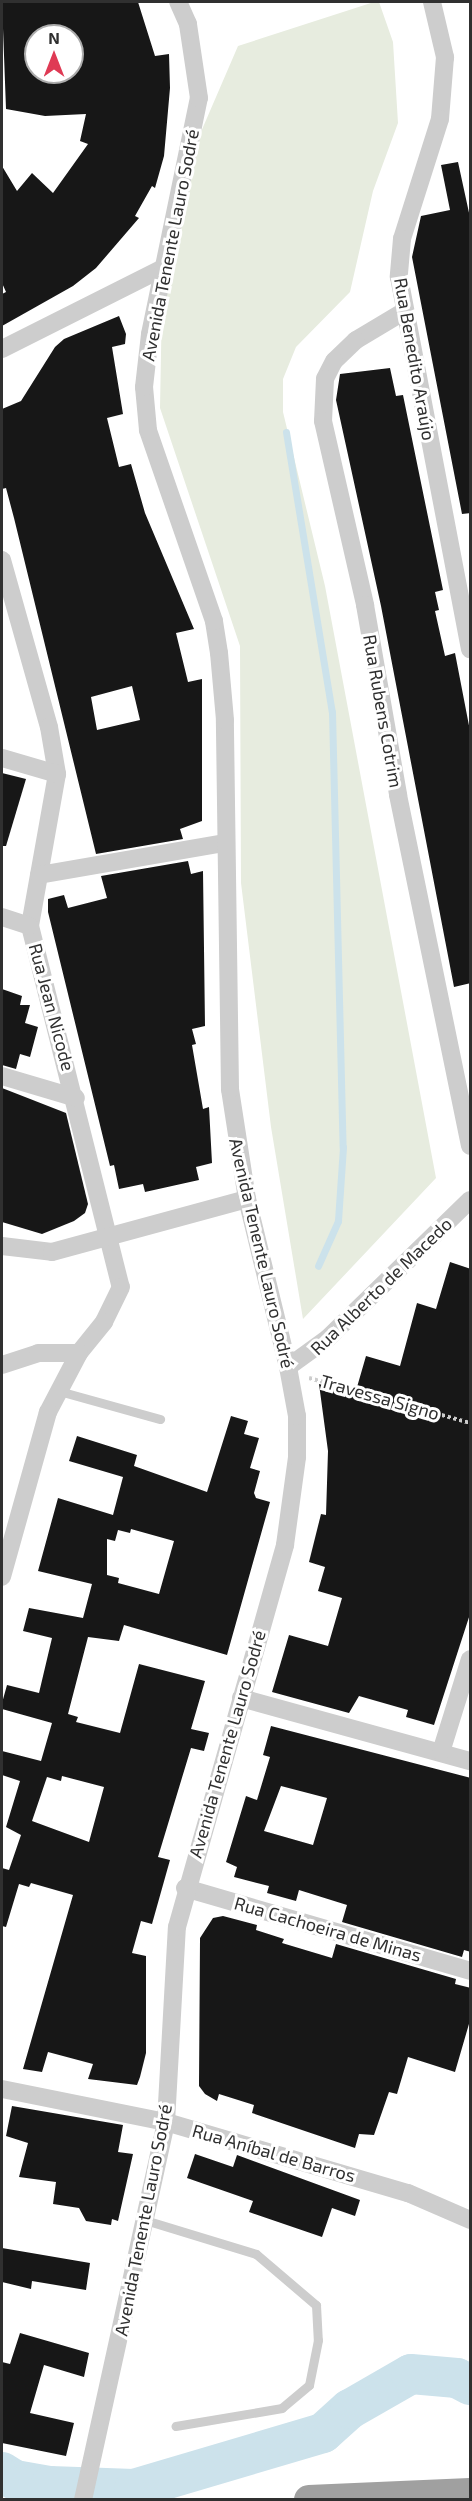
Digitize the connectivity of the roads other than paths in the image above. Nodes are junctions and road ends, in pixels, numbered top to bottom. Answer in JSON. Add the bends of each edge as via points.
{"nodes":[{"id":1,"x":178,"y":2,"type":"edge"},
{"id":2,"x":432,"y":2,"type":"edge"},
{"id":3,"x":165,"y":267,"type":"junction"},
{"id":4,"x":403,"y":312,"type":"junction"},
{"id":5,"x":2,"y":349,"type":"edge"},
{"id":6,"x":2,"y":560,"type":"edge"},
{"id":7,"x":7,"y":599,"type":"edge"},
{"id":8,"x":471,"y":649,"type":"edge"},
{"id":9,"x":2,"y":758,"type":"edge"},
{"id":10,"x":57,"y":774,"type":"junction"},
{"id":11,"x":224,"y":843,"type":"junction"},
{"id":12,"x":39,"y":875,"type":"junction"},
{"id":13,"x":2,"y":917,"type":"edge"},
{"id":14,"x":30,"y":926,"type":"junction"},
{"id":15,"x":2,"y":1076,"type":"edge"},
{"id":16,"x":76,"y":1098,"type":"junction"},
{"id":17,"x":471,"y":1146,"type":"edge"},
{"id":18,"x":246,"y":1199,"type":"junction"},
{"id":19,"x":471,"y":1200,"type":"edge"},
{"id":20,"x":111,"y":1237,"type":"junction"},
{"id":21,"x":2,"y":1246,"type":"edge"},
{"id":22,"x":79,"y":1353,"type":"junction"},
{"id":23,"x":2,"y":1365,"type":"edge"},
{"id":24,"x":289,"y":1370,"type":"junction"},
{"id":25,"x":59,"y":1391,"type":"junction"},
{"id":26,"x":159,"y":1419,"type":"dead end"},
{"id":27,"x":2,"y":1577,"type":"edge"},
{"id":28,"x":471,"y":1659,"type":"edge"},
{"id":29,"x":241,"y":1698,"type":"junction"},
{"id":30,"x":441,"y":1752,"type":"junction"},
{"id":31,"x":471,"y":1761,"type":"edge"},
{"id":32,"x":185,"y":1888,"type":"junction"},
{"id":33,"x":471,"y":1971,"type":"edge"},
{"id":34,"x":2,"y":2089,"type":"edge"},
{"id":35,"x":166,"y":2122,"type":"junction"},
{"id":36,"x":145,"y":2220,"type":"junction"},
{"id":37,"x":471,"y":2220,"type":"edge"},
{"id":38,"x":176,"y":2426,"type":"dead end"},
{"id":39,"x":471,"y":2493,"type":"edge"},
{"id":40,"x":83,"y":2499,"type":"edge"},
{"id":41,"x":309,"y":2499,"type":"edge"}],
"edges":[{"from":1,"to":3,"type":"street","name":"Avenida Tenente Lauro Sodré","via":[[188,24],[199,98]]},
{"from":2,"to":4,"type":"street","name":"Rua Benedito Araújo","via":[[442,40],[444,81],[435,139],[399,254]]},
{"from":3,"to":5,"type":"street"},
{"from":3,"to":11,"type":"street","name":"Avenida Tenente Lauro Sodré","via":[[147,355],[144,387],[148,430],[214,621],[225,720]]},
{"from":4,"to":8,"type":"street","name":"Rua Benedito Araújo"},
{"from":4,"to":17,"type":"street","name":"Rua Rubens Cotrim","via":[[356,340],[334,361],[325,379],[323,421],[365,605],[398,795]]},
{"from":6,"to":7,"type":"street","name":"Rua Jean Nicode"},
{"from":7,"to":10,"type":"street","name":"Rua Jean Nicode","via":[[49,727]]},
{"from":9,"to":10,"type":"street"},
{"from":10,"to":12,"type":"street","name":"Rua Jean Nicode"},
{"from":11,"to":12,"type":"street"},
{"from":11,"to":18,"type":"street","name":"Avenida Tenente Lauro Sodré","via":[[230,1089]]},
{"from":12,"to":14,"type":"street","name":"Rua Jean Nicode"},
{"from":13,"to":14,"type":"street"},
{"from":14,"to":16,"type":"street","name":"Rua Jean Nicode"},
{"from":15,"to":16,"type":"street"},
{"from":16,"to":20,"type":"street","name":"Rua Jean Nicode"},
{"from":18,"to":20,"type":"street"},
{"from":18,"to":24,"type":"street","name":"Avenida Tenente Lauro Sodré"},
{"from":19,"to":24,"type":"street","name":"Rua Alberto de Macedo","via":[[328,1338]]},
{"from":20,"to":21,"type":"street","via":[[52,1252]]},
{"from":20,"to":22,"type":"street","name":"Rua Jean Nicode","via":[[121,1287],[104,1322]]},
{"from":22,"to":23,"type":"street","via":[[52,1351]]},
{"from":22,"to":25,"type":"street","name":"Rua Jean Nicode"},
{"from":24,"to":29,"type":"street","name":"Avenida Tenente Lauro Sodré","via":[[297,1416],[295,1494]]},
{"from":25,"to":26,"type":"lane"},
{"from":25,"to":27,"type":"street","name":"Rua Jean Nicode","via":[[48,1413]]},
{"from":28,"to":30,"type":"street"},
{"from":29,"to":30,"type":"street"},
{"from":29,"to":32,"type":"street","name":"Avenida Tenente Lauro Sodré"},
{"from":30,"to":31,"type":"street"},
{"from":32,"to":33,"type":"street","name":"Rua Cachoeira de Minas"},
{"from":32,"to":35,"type":"street","name":"Avenida Tenente Lauro Sodré","via":[[172,1972]]},
{"from":34,"to":35,"type":"street","name":"Rua Aníbal de Barros"},
{"from":35,"to":36,"type":"street","name":"Avenida Tenente Lauro Sodré"},
{"from":35,"to":37,"type":"street","name":"Rua Aníbal de Barros","via":[[408,2193]]},
{"from":36,"to":38,"type":"lane","via":[[256,2254],[316,2305],[318,2340],[309,2385],[282,2408]]},
{"from":36,"to":40,"type":"street","name":"Avenida Tenente Lauro Sodré"},
{"from":39,"to":41,"type":"highway"}]}
